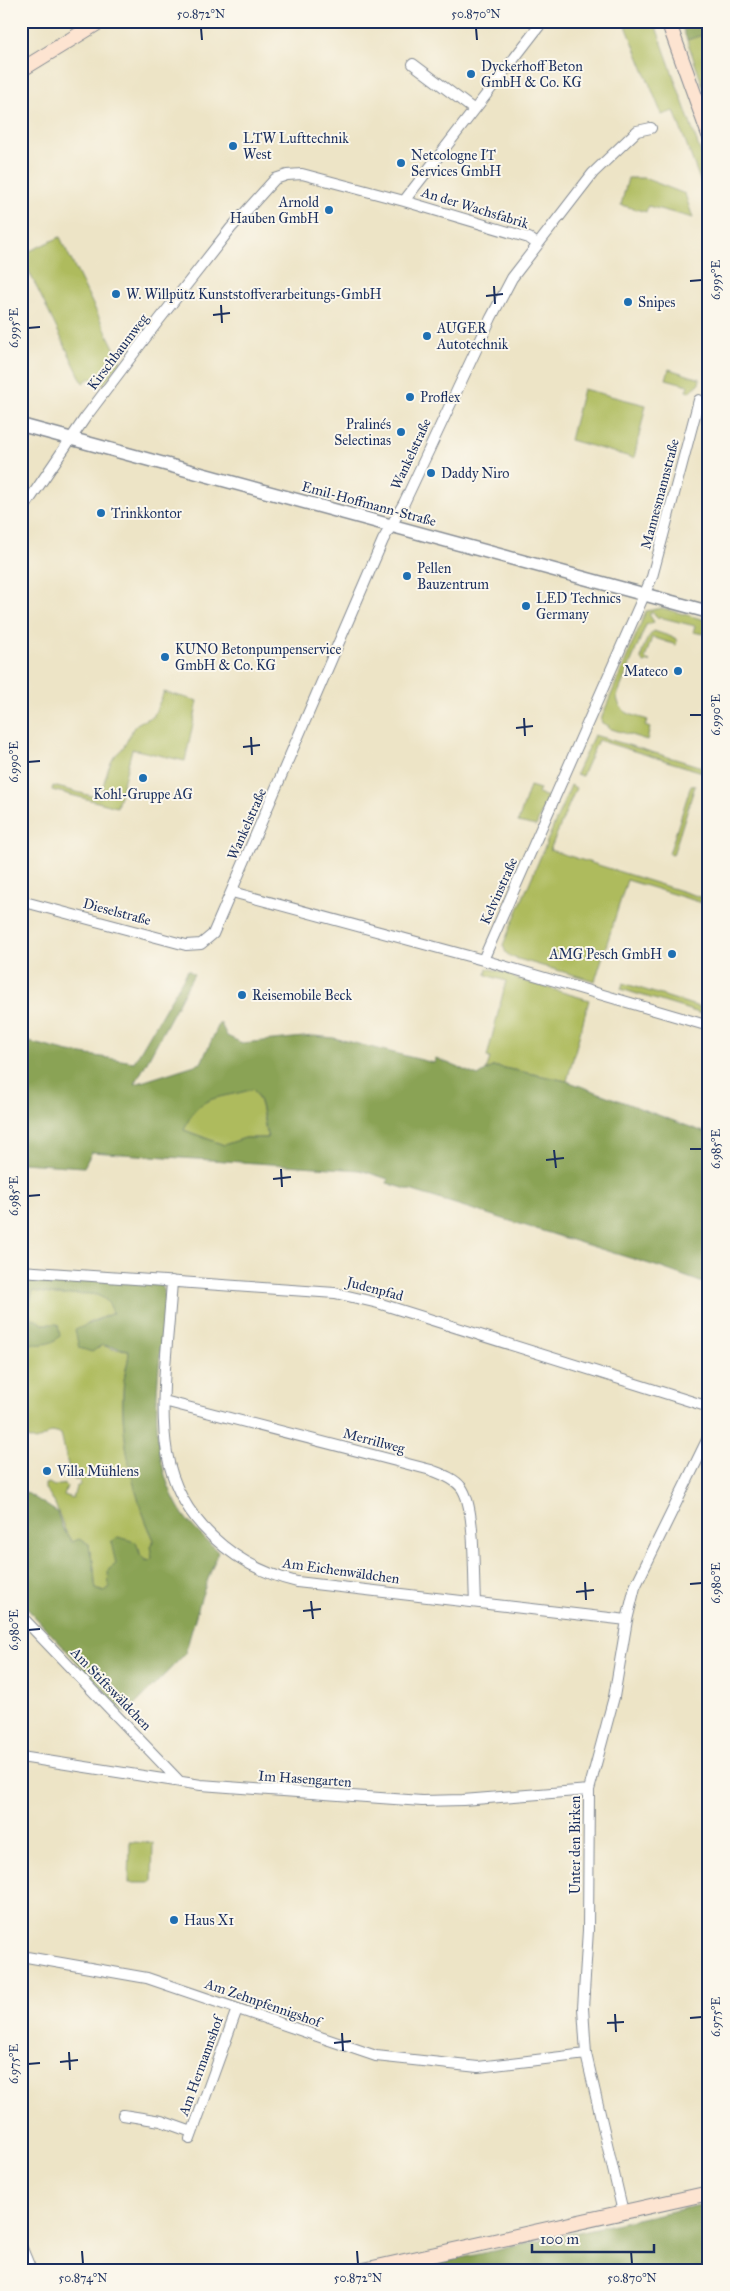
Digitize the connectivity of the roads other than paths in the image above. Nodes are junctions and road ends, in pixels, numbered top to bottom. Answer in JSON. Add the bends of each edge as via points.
{"nodes":[{"id":1,"x":101,"y":21,"type":"edge"},
{"id":2,"x":543,"y":21,"type":"edge"},
{"id":3,"x":668,"y":21,"type":"edge"},
{"id":4,"x":413,"y":64,"type":"dead end"},
{"id":5,"x":21,"y":70,"type":"edge"},
{"id":6,"x":473,"y":110,"type":"junction"},
{"id":7,"x":650,"y":128,"type":"dead end"},
{"id":8,"x":709,"y":135,"type":"edge"},
{"id":9,"x":286,"y":175,"type":"joint"},
{"id":10,"x":404,"y":201,"type":"junction"},
{"id":11,"x":538,"y":244,"type":"junction"},
{"id":12,"x":699,"y":400,"type":"dead end"},
{"id":13,"x":21,"y":424,"type":"edge"},
{"id":14,"x":73,"y":438,"type":"junction"},
{"id":15,"x":21,"y":512,"type":"edge"},
{"id":16,"x":391,"y":525,"type":"junction"},
{"id":17,"x":645,"y":594,"type":"junction"},
{"id":18,"x":709,"y":612,"type":"edge"},
{"id":19,"x":232,"y":892,"type":"junction"},
{"id":20,"x":21,"y":901,"type":"edge"},
{"id":21,"x":205,"y":942,"type":"joint"},
{"id":22,"x":483,"y":960,"type":"junction"},
{"id":23,"x":709,"y":1026,"type":"edge"},
{"id":24,"x":21,"y":1271,"type":"edge"},
{"id":25,"x":172,"y":1281,"type":"junction"},
{"id":26,"x":164,"y":1401,"type":"junction"},
{"id":27,"x":709,"y":1407,"type":"edge"},
{"id":28,"x":709,"y":1436,"type":"edge"},
{"id":29,"x":475,"y":1601,"type":"junction"},
{"id":30,"x":21,"y":1616,"type":"edge"},
{"id":31,"x":627,"y":1620,"type":"junction"},
{"id":32,"x":21,"y":1757,"type":"edge"},
{"id":33,"x":180,"y":1782,"type":"junction"},
{"id":34,"x":589,"y":1790,"type":"junction"},
{"id":35,"x":21,"y":1956,"type":"edge"},
{"id":36,"x":236,"y":2009,"type":"junction"},
{"id":37,"x":586,"y":2054,"type":"junction"},
{"id":38,"x":122,"y":2115,"type":"dead end"},
{"id":39,"x":709,"y":2193,"type":"edge"},
{"id":40,"x":624,"y":2212,"type":"junction"},
{"id":41,"x":21,"y":2246,"type":"edge"},
{"id":42,"x":31,"y":2270,"type":"edge"},
{"id":43,"x":364,"y":2270,"type":"edge"}],
"edges":[{"from":1,"to":5,"type":"main road"},
{"from":2,"to":6,"type":"street","name":"An der Wachsfabrik"},
{"from":3,"to":8,"type":"main road"},
{"from":4,"to":6,"type":"street"},
{"from":6,"to":10,"type":"street","name":"An der Wachsfabrik"},
{"from":7,"to":11,"type":"street","name":"Wankelstraße","via":[[637,130],[593,174]]},
{"from":9,"to":10,"type":"street","name":"An der Wachsfabrik","via":[[302,174]]},
{"from":9,"to":14,"type":"street","name":"Kirschbaumweg","via":[[270,183],[231,228]]},
{"from":10,"to":11,"type":"street","name":"An der Wachsfabrik","via":[[528,238]]},
{"from":11,"to":16,"type":"street","name":"Wankelstraße","via":[[512,278]]},
{"from":12,"to":17,"type":"street","name":"Mannesmannstraße"},
{"from":13,"to":14,"type":"street","name":"Emil-Hoffmann-Straße"},
{"from":14,"to":15,"type":"street","name":"Kirschbaumweg"},
{"from":14,"to":16,"type":"street","name":"Emil-Hoffmann-Straße"},
{"from":16,"to":17,"type":"street","name":"Emil-Hoffmann-Straße"},
{"from":16,"to":19,"type":"street","name":"Wankelstraße"},
{"from":17,"to":18,"type":"street","name":"Emil-Hoffmann-Straße"},
{"from":17,"to":22,"type":"street","name":"Kelvinstraße"},
{"from":19,"to":21,"type":"street","name":"Wankelstraße","via":[[213,934]]},
{"from":19,"to":22,"type":"street"},
{"from":20,"to":21,"type":"street","name":"Dieselstraße","via":[[186,945]]},
{"from":22,"to":23,"type":"street"},
{"from":24,"to":25,"type":"street","name":"Judenpfad"},
{"from":25,"to":26,"type":"street","name":"Am Eichenwäldchen"},
{"from":25,"to":27,"type":"street","name":"Judenpfad","via":[[336,1293],[378,1303]]},
{"from":26,"to":29,"type":"street","name":"Am Eichenwäldchen","via":[[167,1453],[183,1497],[208,1532],[247,1564],[297,1582]]},
{"from":26,"to":29,"type":"street","name":"Merrillweg","via":[[448,1477],[460,1486],[471,1516]]},
{"from":28,"to":31,"type":"street","name":"Unter den Birken","via":[[640,1574]]},
{"from":29,"to":31,"type":"street","name":"Am Eichenwäldchen"},
{"from":30,"to":33,"type":"street","name":"Am Stiftswäldchen"},
{"from":31,"to":34,"type":"street","name":"Unter den Birken","via":[[614,1697]]},
{"from":32,"to":33,"type":"street","name":"Im Hasengarten"},
{"from":33,"to":34,"type":"street","name":"Im Hasengarten","via":[[432,1801]]},
{"from":34,"to":37,"type":"street","name":"Unter den Birken","via":[[588,1930],[583,2008]]},
{"from":35,"to":36,"type":"street","name":"Am Zehnpfennigshof","via":[[146,1978]]},
{"from":36,"to":37,"type":"street","name":"Am Zehnpfennigshof","via":[[376,2056],[478,2067]]},
{"from":36,"to":38,"type":"street","name":"Am Hermannshof","via":[[191,2136],[161,2121]]},
{"from":37,"to":40,"type":"street","name":"Unter den Birken"},
{"from":39,"to":40,"type":"main road"},
{"from":40,"to":43,"type":"main road"},
{"from":41,"to":42,"type":"street"}]}
